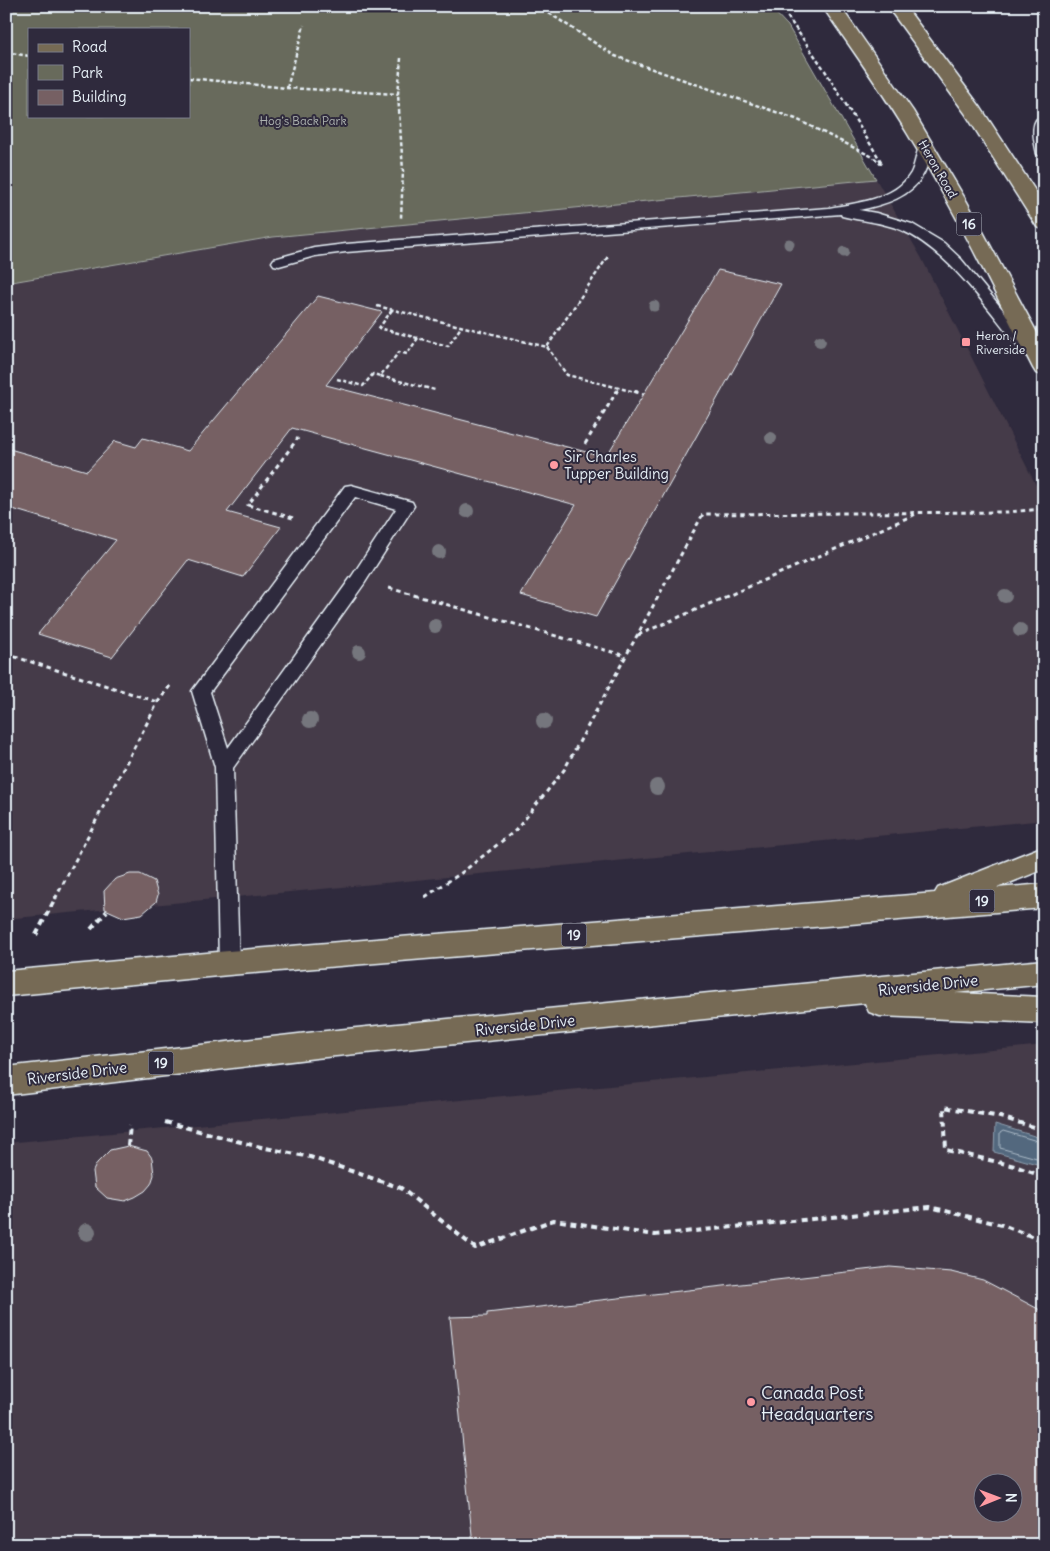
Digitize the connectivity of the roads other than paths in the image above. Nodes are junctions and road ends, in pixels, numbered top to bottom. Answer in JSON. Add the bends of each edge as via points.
{"nodes":[{"id":1,"x":831,"y":6,"type":"edge"},
{"id":2,"x":896,"y":6,"type":"edge"},
{"id":3,"x":1044,"y":120,"type":"edge"},
{"id":4,"x":926,"y":147,"type":"junction"},
{"id":5,"x":1044,"y":154,"type":"edge"},
{"id":6,"x":829,"y":212,"type":"junction"},
{"id":7,"x":1044,"y":224,"type":"edge"},
{"id":8,"x":279,"y":262,"type":"dead end"},
{"id":9,"x":1044,"y":368,"type":"edge"},
{"id":10,"x":224,"y":767,"type":"junction"},
{"id":11,"x":1044,"y":857,"type":"edge"},
{"id":12,"x":1044,"y":896,"type":"edge"},
{"id":13,"x":919,"y":907,"type":"junction"},
{"id":14,"x":229,"y":963,"type":"junction"},
{"id":15,"x":1044,"y":972,"type":"edge"},
{"id":16,"x":6,"y":984,"type":"edge"},
{"id":17,"x":786,"y":1000,"type":"junction"},
{"id":18,"x":1044,"y":1010,"type":"edge"},
{"id":19,"x":6,"y":1082,"type":"edge"}],
"edges":[{"from":1,"to":4,"type":"main road","name":"Heron Road","number":"16","via":[[887,84]]},
{"from":2,"to":7,"type":"main road","via":[[1010,167]]},
{"from":3,"to":5,"type":"lane","via":[[1039,132]]},
{"from":4,"to":6,"type":"lane","via":[[918,173],[910,183],[886,199]]},
{"from":4,"to":9,"type":"main road","name":"Heron Road","number":"16"},
{"from":6,"to":8,"type":"lane","via":[[400,244],[314,252]]},
{"from":6,"to":9,"type":"lane","via":[[891,221],[939,246]]},
{"from":10,"to":10,"type":"lane","via":[[352,588],[406,506],[351,490],[201,691]]},
{"from":10,"to":14,"type":"lane"},
{"from":11,"to":13,"type":"main road"},
{"from":12,"to":13,"type":"main road","number":"19"},
{"from":13,"to":14,"type":"main road","number":"19"},
{"from":14,"to":16,"type":"main road","number":"19"},
{"from":15,"to":17,"type":"main road","name":"Riverside Drive","number":"19"},
{"from":17,"to":18,"type":"main road"},
{"from":17,"to":19,"type":"main road","name":"Riverside Drive","number":"19","via":[[316,1045]]}]}
